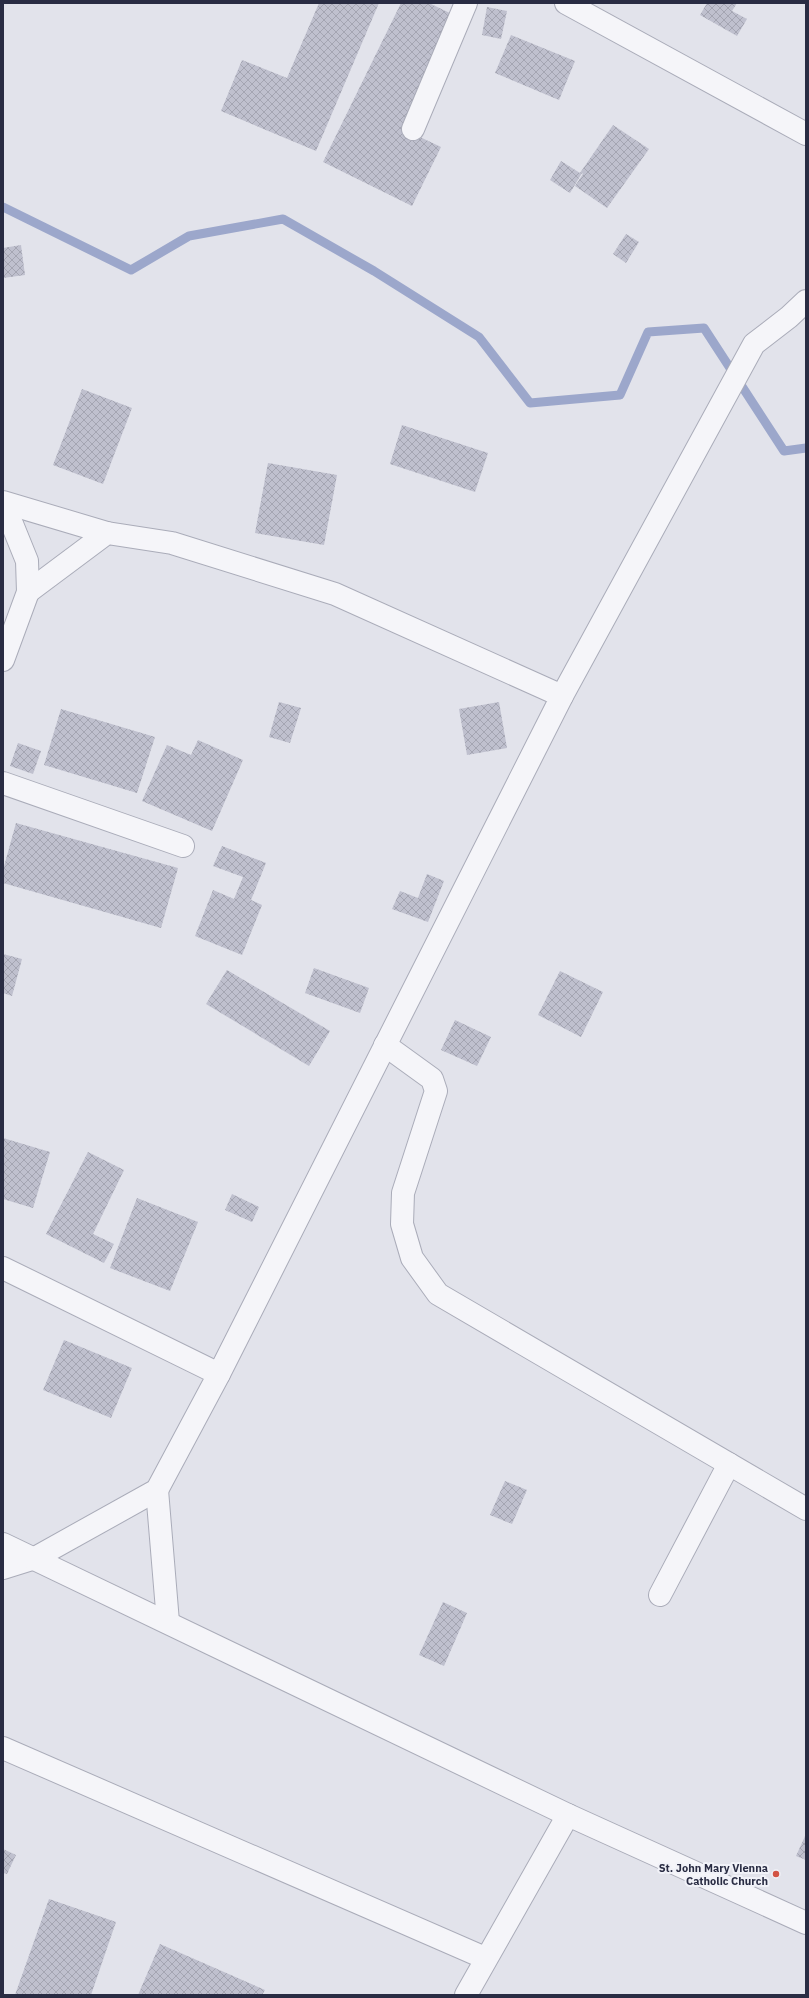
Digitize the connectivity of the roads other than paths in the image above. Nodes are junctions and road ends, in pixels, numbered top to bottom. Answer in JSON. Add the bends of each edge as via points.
{"nodes":[{"id":1,"x":466,"y":3,"type":"edge"},
{"id":2,"x":566,"y":3,"type":"edge"},
{"id":3,"x":605,"y":3,"type":"edge"},
{"id":4,"x":587,"y":14,"type":"junction"},
{"id":5,"x":413,"y":129,"type":"dead end"},
{"id":6,"x":806,"y":134,"type":"edge"},
{"id":7,"x":806,"y":301,"type":"edge"},
{"id":8,"x":3,"y":502,"type":"edge"},
{"id":9,"x":3,"y":514,"type":"edge"},
{"id":10,"x":107,"y":533,"type":"junction"},
{"id":11,"x":28,"y":592,"type":"junction"},
{"id":12,"x":3,"y":660,"type":"edge"},
{"id":13,"x":562,"y":696,"type":"junction"},
{"id":14,"x":3,"y":783,"type":"edge"},
{"id":15,"x":183,"y":846,"type":"dead end"},
{"id":16,"x":385,"y":1045,"type":"junction"},
{"id":17,"x":3,"y":1268,"type":"edge"},
{"id":18,"x":219,"y":1374,"type":"junction"},
{"id":19,"x":729,"y":1464,"type":"junction"},
{"id":20,"x":156,"y":1490,"type":"junction"},
{"id":21,"x":806,"y":1509,"type":"edge"},
{"id":22,"x":3,"y":1544,"type":"edge"},
{"id":23,"x":35,"y":1558,"type":"junction"},
{"id":24,"x":3,"y":1568,"type":"edge"},
{"id":25,"x":660,"y":1595,"type":"dead end"},
{"id":26,"x":168,"y":1622,"type":"junction"},
{"id":27,"x":3,"y":1748,"type":"edge"},
{"id":28,"x":568,"y":1814,"type":"junction"},
{"id":29,"x":806,"y":1923,"type":"edge"},
{"id":30,"x":485,"y":1958,"type":"junction"},
{"id":31,"x":466,"y":1995,"type":"edge"}],
"edges":[{"from":1,"to":5,"type":"street"},
{"from":2,"to":4,"type":"street"},
{"from":3,"to":4,"type":"street"},
{"from":4,"to":6,"type":"street"},
{"from":7,"to":13,"type":"street","via":[[790,317],[754,344]]},
{"from":8,"to":10,"type":"street"},
{"from":9,"to":11,"type":"street","via":[[12,524],[27,561]]},
{"from":10,"to":11,"type":"street"},
{"from":10,"to":13,"type":"street","via":[[172,544],[335,594]]},
{"from":11,"to":12,"type":"street"},
{"from":13,"to":16,"type":"street"},
{"from":14,"to":15,"type":"street"},
{"from":16,"to":18,"type":"street"},
{"from":16,"to":19,"type":"street","via":[[432,1079],[436,1091],[403,1193],[402,1224],[412,1258],[438,1294]]},
{"from":17,"to":18,"type":"street"},
{"from":18,"to":20,"type":"street"},
{"from":19,"to":21,"type":"street"},
{"from":19,"to":25,"type":"street"},
{"from":20,"to":23,"type":"street"},
{"from":20,"to":26,"type":"street"},
{"from":22,"to":23,"type":"street"},
{"from":23,"to":24,"type":"street"},
{"from":23,"to":26,"type":"street"},
{"from":26,"to":28,"type":"street"},
{"from":27,"to":30,"type":"street"},
{"from":28,"to":29,"type":"street"},
{"from":28,"to":30,"type":"street"},
{"from":30,"to":31,"type":"street"}]}
